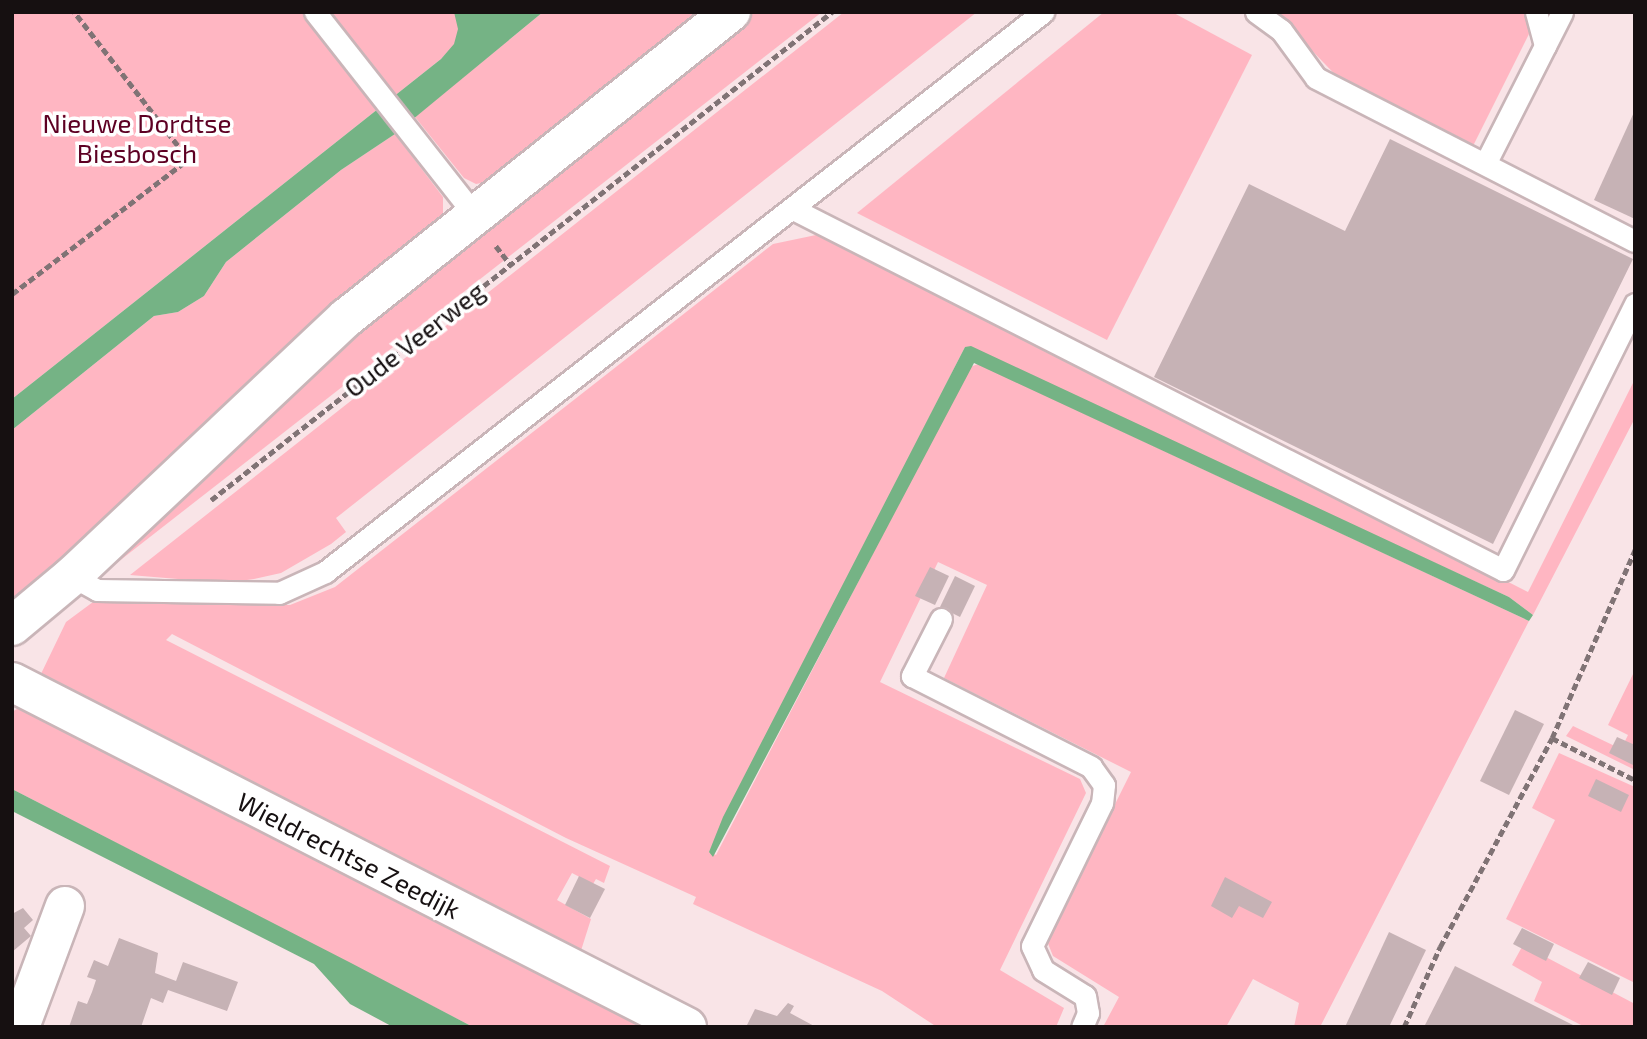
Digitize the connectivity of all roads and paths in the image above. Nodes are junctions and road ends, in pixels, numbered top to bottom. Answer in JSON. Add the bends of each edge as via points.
{"nodes":[{"id":1,"x":74,"y":12,"type":"edge"},
{"id":2,"x":315,"y":12,"type":"edge"},
{"id":3,"x":731,"y":12,"type":"edge"},
{"id":4,"x":832,"y":12,"type":"edge"},
{"id":5,"x":1043,"y":12,"type":"edge"},
{"id":6,"x":1256,"y":12,"type":"edge"},
{"id":7,"x":1536,"y":12,"type":"edge"},
{"id":8,"x":1562,"y":12,"type":"edge"},
{"id":9,"x":1545,"y":46,"type":"junction"},
{"id":10,"x":1485,"y":164,"type":"junction"},
{"id":11,"x":795,"y":210,"type":"junction"},
{"id":12,"x":474,"y":214,"type":"junction"},
{"id":13,"x":1635,"y":241,"type":"edge"},
{"id":14,"x":497,"y":248,"type":"dead end"},
{"id":15,"x":510,"y":264,"type":"junction"},
{"id":16,"x":12,"y":295,"type":"edge"},
{"id":17,"x":1635,"y":304,"type":"edge"},
{"id":18,"x":206,"y":504,"type":"dead end"},
{"id":19,"x":1635,"y":550,"type":"edge"},
{"id":20,"x":72,"y":576,"type":"junction"},
{"id":21,"x":941,"y":619,"type":"dead end"},
{"id":22,"x":12,"y":626,"type":"edge"},
{"id":23,"x":12,"y":682,"type":"edge"},
{"id":24,"x":1552,"y":738,"type":"junction"},
{"id":25,"x":1635,"y":780,"type":"edge"},
{"id":26,"x":65,"y":906,"type":"dead end"},
{"id":27,"x":20,"y":1027,"type":"edge"},
{"id":28,"x":687,"y":1027,"type":"edge"},
{"id":29,"x":1082,"y":1027,"type":"edge"},
{"id":30,"x":1404,"y":1027,"type":"edge"}],
"edges":[{"from":1,"to":16,"type":"path","via":[[184,154],[182,164]]},
{"from":2,"to":12,"type":"lane"},
{"from":3,"to":12,"type":"street","name":"Oude Veerweg"},
{"from":4,"to":15,"type":"path","name":"Oude Veerweg"},
{"from":5,"to":11,"type":"lane"},
{"from":6,"to":10,"type":"lane","via":[[1281,30],[1315,78]]},
{"from":7,"to":9,"type":"lane"},
{"from":8,"to":9,"type":"lane"},
{"from":9,"to":10,"type":"lane"},
{"from":10,"to":13,"type":"lane"},
{"from":11,"to":17,"type":"lane","via":[[1503,569]]},
{"from":11,"to":20,"type":"lane","via":[[325,572],[279,593],[97,590]]},
{"from":12,"to":20,"type":"street","name":"Oude Veerweg","via":[[346,318]]},
{"from":14,"to":15,"type":"path"},
{"from":15,"to":18,"type":"path","name":"Oude Veerweg"},
{"from":19,"to":24,"type":"path"},
{"from":20,"to":22,"type":"street","name":"Oude Veerweg"},
{"from":21,"to":29,"type":"lane","via":[[912,676],[1091,767],[1104,785],[1102,803],[1032,946],[1043,970],[1085,996],[1088,1013]]},
{"from":23,"to":28,"type":"street","name":"Wieldrechtse Zeedijk"},
{"from":24,"to":25,"type":"path"},
{"from":24,"to":30,"type":"path","via":[[1440,947]]},
{"from":26,"to":27,"type":"street"}]}
